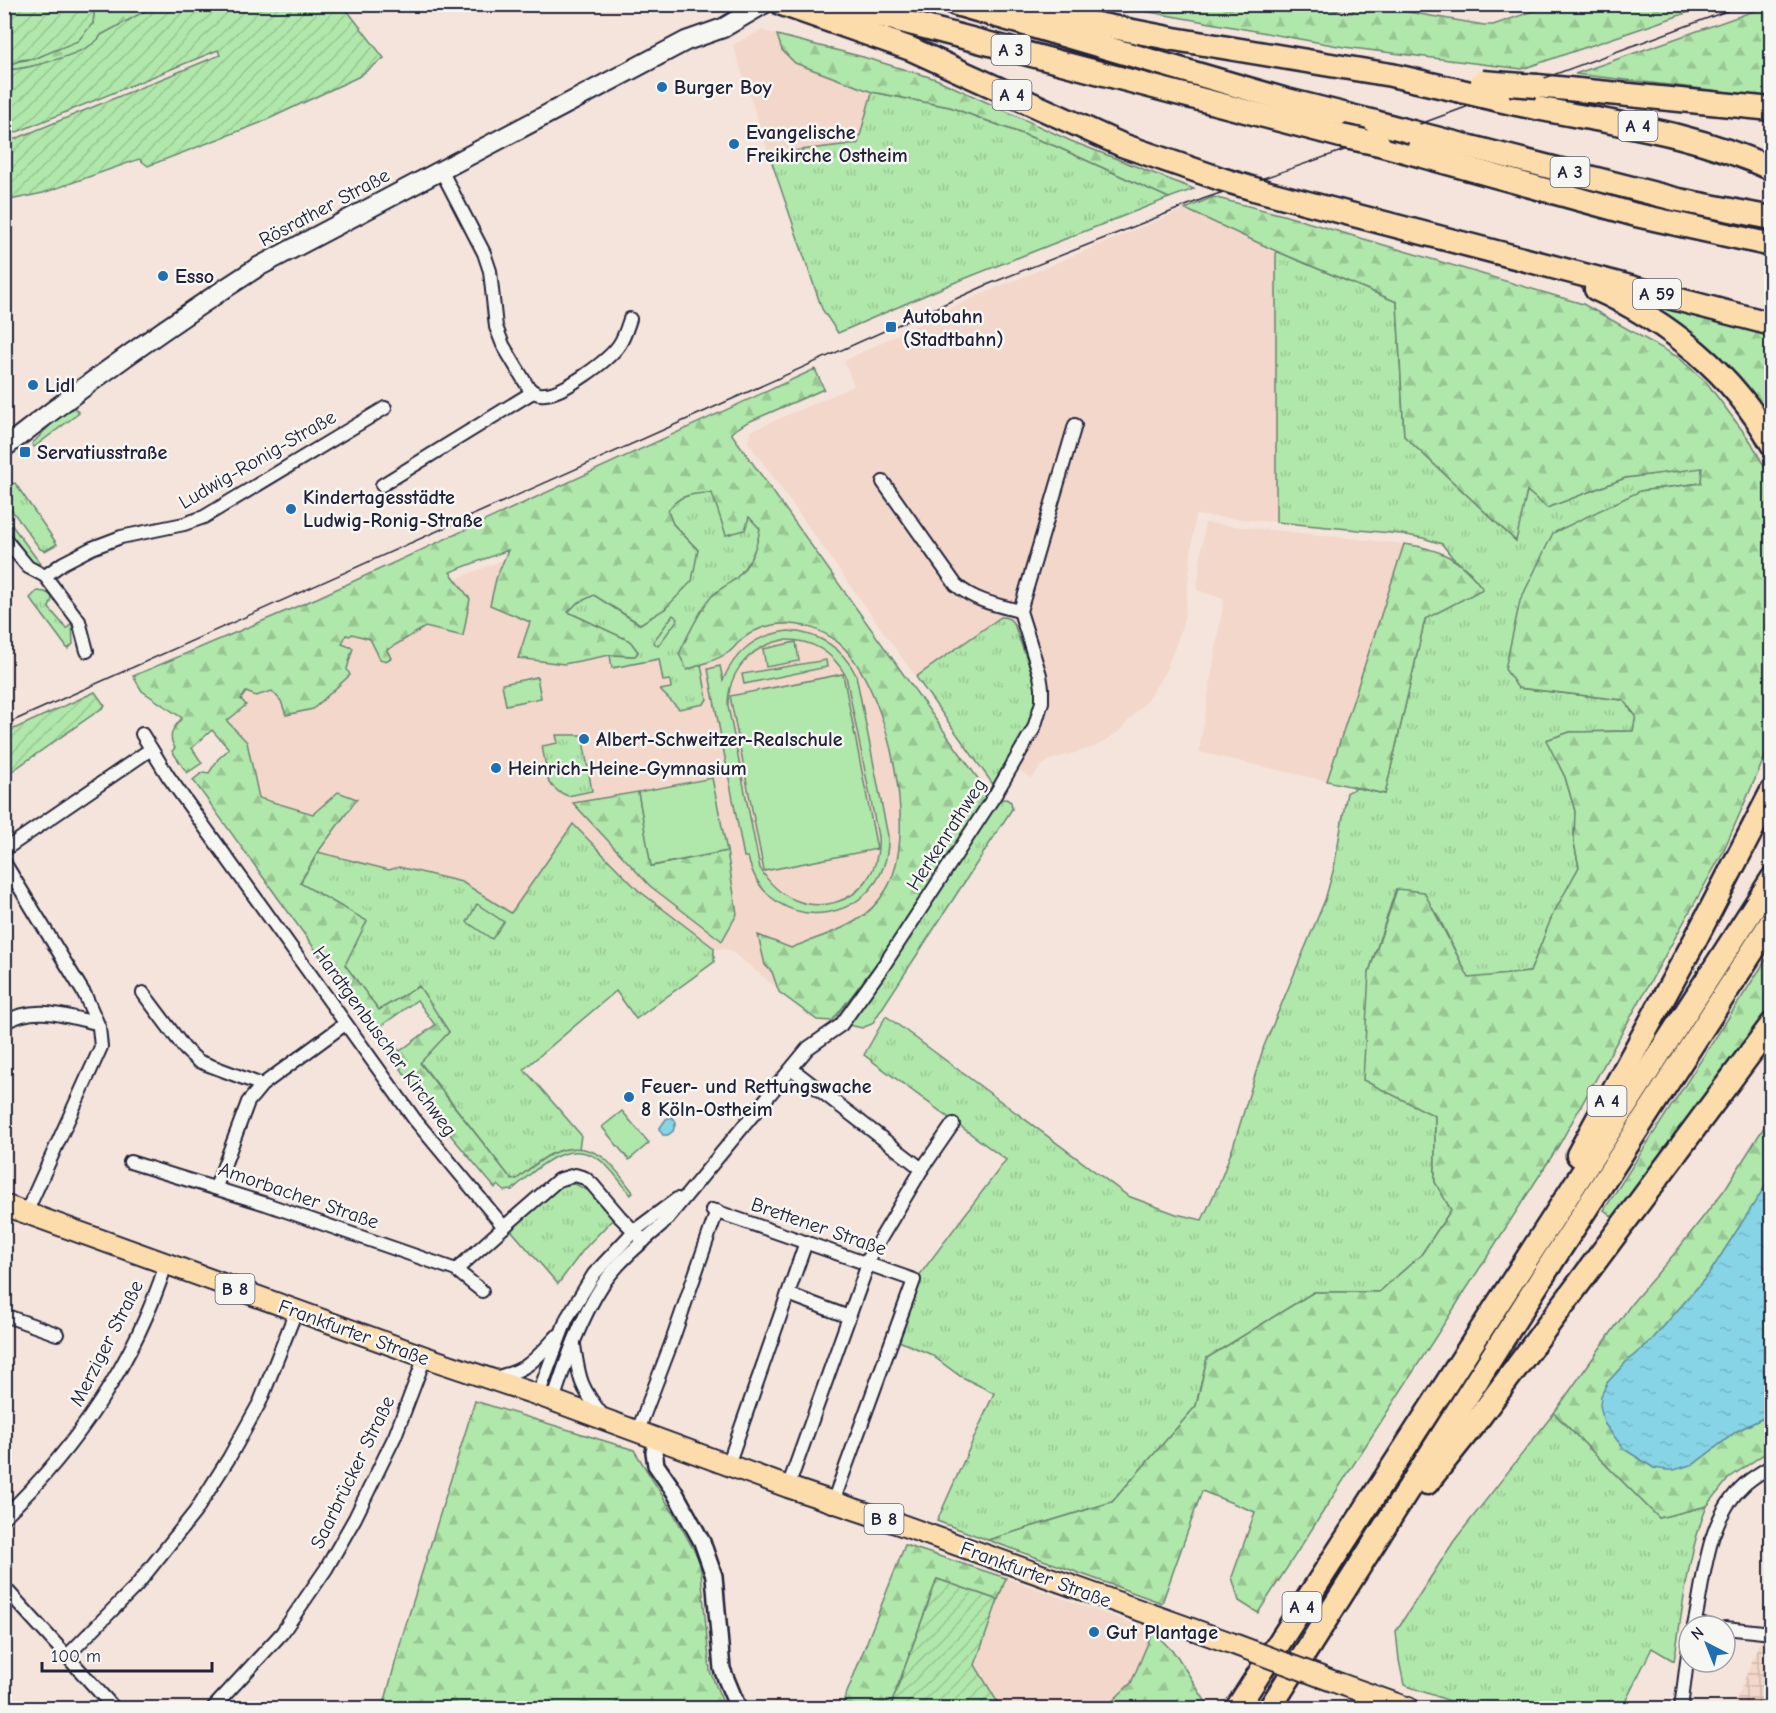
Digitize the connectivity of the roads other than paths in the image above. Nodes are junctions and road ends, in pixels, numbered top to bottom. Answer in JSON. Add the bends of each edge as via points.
{"nodes":[{"id":1,"x":743,"y":4,"type":"edge"},
{"id":2,"x":764,"y":4,"type":"edge"},
{"id":3,"x":837,"y":4,"type":"edge"},
{"id":4,"x":956,"y":4,"type":"edge"},
{"id":5,"x":994,"y":4,"type":"edge"},
{"id":6,"x":792,"y":8,"type":"edge"},
{"id":7,"x":686,"y":41,"type":"junction"},
{"id":8,"x":1391,"y":75,"type":"junction"},
{"id":9,"x":1772,"y":109,"type":"edge"},
{"id":10,"x":1772,"y":169,"type":"edge"},
{"id":11,"x":441,"y":170,"type":"junction"},
{"id":12,"x":1772,"y":218,"type":"edge"},
{"id":13,"x":1772,"y":245,"type":"edge"},
{"id":14,"x":1543,"y":265,"type":"junction"},
{"id":15,"x":630,"y":319,"type":"dead end"},
{"id":16,"x":1772,"y":324,"type":"edge"},
{"id":17,"x":533,"y":392,"type":"junction"},
{"id":18,"x":385,"y":408,"type":"dead end"},
{"id":19,"x":1075,"y":425,"type":"dead end"},
{"id":20,"x":1772,"y":444,"type":"edge"},
{"id":21,"x":4,"y":448,"type":"edge"},
{"id":22,"x":883,"y":482,"type":"dead end"},
{"id":23,"x":382,"y":485,"type":"dead end"},
{"id":24,"x":4,"y":538,"type":"edge"},
{"id":25,"x":45,"y":576,"type":"junction"},
{"id":26,"x":1020,"y":611,"type":"junction"},
{"id":27,"x":87,"y":651,"type":"dead end"},
{"id":28,"x":142,"y":734,"type":"dead end"},
{"id":29,"x":151,"y":748,"type":"junction"},
{"id":30,"x":1772,"y":790,"type":"edge"},
{"id":31,"x":4,"y":850,"type":"edge"},
{"id":32,"x":4,"y":862,"type":"edge"},
{"id":33,"x":1772,"y":879,"type":"edge"},
{"id":34,"x":1772,"y":921,"type":"edge"},
{"id":35,"x":143,"y":993,"type":"dead end"},
{"id":36,"x":4,"y":1023,"type":"edge"},
{"id":37,"x":96,"y":1023,"type":"junction"},
{"id":38,"x":345,"y":1024,"type":"junction"},
{"id":39,"x":1772,"y":1024,"type":"edge"},
{"id":40,"x":792,"y":1069,"type":"junction"},
{"id":41,"x":262,"y":1085,"type":"junction"},
{"id":42,"x":953,"y":1124,"type":"dead end"},
{"id":43,"x":130,"y":1162,"type":"dead end"},
{"id":44,"x":922,"y":1169,"type":"junction"},
{"id":45,"x":699,"y":1181,"type":"junction"},
{"id":46,"x":216,"y":1187,"type":"junction"},
{"id":47,"x":4,"y":1205,"type":"edge"},
{"id":48,"x":26,"y":1213,"type":"junction"},
{"id":49,"x":504,"y":1227,"type":"junction"},
{"id":50,"x":634,"y":1231,"type":"junction"},
{"id":51,"x":644,"y":1240,"type":"junction"},
{"id":52,"x":806,"y":1242,"type":"junction"},
{"id":53,"x":166,"y":1264,"type":"junction"},
{"id":54,"x":867,"y":1264,"type":"junction"},
{"id":55,"x":456,"y":1270,"type":"junction"},
{"id":56,"x":482,"y":1291,"type":"dead end"},
{"id":57,"x":788,"y":1294,"type":"junction"},
{"id":58,"x":296,"y":1311,"type":"junction"},
{"id":59,"x":4,"y":1315,"type":"edge"},
{"id":60,"x":849,"y":1317,"type":"junction"},
{"id":61,"x":560,"y":1333,"type":"junction"},
{"id":62,"x":57,"y":1334,"type":"dead end"},
{"id":63,"x":574,"y":1344,"type":"junction"},
{"id":64,"x":425,"y":1357,"type":"junction"},
{"id":65,"x":1452,"y":1375,"type":"junction"},
{"id":66,"x":490,"y":1379,"type":"junction"},
{"id":67,"x":546,"y":1398,"type":"junction"},
{"id":68,"x":605,"y":1420,"type":"junction"},
{"id":69,"x":637,"y":1433,"type":"junction"},
{"id":70,"x":657,"y":1440,"type":"junction"},
{"id":71,"x":728,"y":1465,"type":"junction"},
{"id":72,"x":1772,"y":1466,"type":"edge"},
{"id":73,"x":788,"y":1487,"type":"junction"},
{"id":74,"x":834,"y":1502,"type":"junction"},
{"id":75,"x":4,"y":1517,"type":"edge"},
{"id":76,"x":1363,"y":1563,"type":"junction"},
{"id":77,"x":4,"y":1587,"type":"edge"},
{"id":78,"x":1697,"y":1614,"type":"edge"},
{"id":79,"x":1737,"y":1629,"type":"edge"},
{"id":80,"x":1772,"y":1633,"type":"edge"},
{"id":81,"x":67,"y":1656,"type":"junction"},
{"id":82,"x":1685,"y":1674,"type":"edge"},
{"id":83,"x":114,"y":1708,"type":"edge"},
{"id":84,"x":213,"y":1708,"type":"edge"},
{"id":85,"x":738,"y":1708,"type":"edge"},
{"id":86,"x":1237,"y":1708,"type":"edge"},
{"id":87,"x":1270,"y":1708,"type":"edge"},
{"id":88,"x":1408,"y":1708,"type":"edge"},
{"id":89,"x":1681,"y":1708,"type":"edge"}],
"edges":[{"from":1,"to":7,"type":"main road","name":"Rösrather Straße"},
{"from":2,"to":7,"type":"main road","name":"Rösrather Straße","via":[[723,28]]},
{"from":3,"to":13,"type":"highway","number":"A 3","bridge":true,"via":[[1379,144],[1636,215]]},
{"from":4,"to":12,"type":"highway","number":"A 3","bridge":true,"via":[[1283,99],[1679,200]]},
{"from":5,"to":8,"type":"highway","number":"A 4"},
{"from":6,"to":14,"type":"highway","number":"A 4","bridge":true,"via":[[911,49],[1122,145],[1221,179]]},
{"from":7,"to":11,"type":"main road","name":"Rösrather Straße"},
{"from":8,"to":9,"type":"highway","bridge":true},
{"from":8,"to":10,"type":"highway","number":"A 4","bridge":true,"via":[[1637,125],[1690,139]]},
{"from":11,"to":17,"type":"street","via":[[484,254],[490,271],[496,327],[503,345]]},
{"from":11,"to":21,"type":"main road","name":"Rösrather Straße","via":[[258,267],[212,296]]},
{"from":14,"to":16,"type":"highway","number":"A 59"},
{"from":14,"to":20,"type":"highway","number":"A 4","via":[[1619,299],[1678,336],[1729,384]]},
{"from":15,"to":17,"type":"street","via":[[620,344],[602,363],[548,394]]},
{"from":17,"to":23,"type":"street"},
{"from":18,"to":25,"type":"street","name":"Ludwig-Ronig-Straße","via":[[204,517],[184,525],[120,537],[92,548]]},
{"from":19,"to":26,"type":"street"},
{"from":22,"to":26,"type":"street","via":[[956,585],[982,602]]},
{"from":24,"to":25,"type":"street","via":[[27,567]]},
{"from":25,"to":27,"type":"street","via":[[79,621]]},
{"from":26,"to":40,"type":"street","name":"Herkenrathweg","via":[[1042,688],[1034,728],[995,795],[878,973],[841,1025],[808,1048]]},
{"from":28,"to":29,"type":"street","name":"Hardtgenbuscher Kirchweg"},
{"from":29,"to":31,"type":"street"},
{"from":29,"to":38,"type":"street","name":"Hardtgenbuscher Kirchweg"},
{"from":30,"to":65,"type":"highway","number":"A 4","via":[[1657,1010]]},
{"from":32,"to":37,"type":"street","via":[[85,995]]},
{"from":33,"to":65,"type":"highway"},
{"from":34,"to":76,"type":"highway"},
{"from":35,"to":41,"type":"street","via":[[185,1049],[198,1060]]},
{"from":36,"to":37,"type":"street","via":[[17,1015],[40,1013]]},
{"from":37,"to":48,"type":"street","via":[[101,1047]]},
{"from":38,"to":41,"type":"street"},
{"from":38,"to":49,"type":"street","name":"Hardtgenbuscher Kirchweg","via":[[416,1120]]},
{"from":39,"to":76,"type":"highway","number":"A 4","via":[[1481,1414]]},
{"from":40,"to":44,"type":"street"},
{"from":40,"to":45,"type":"street"},
{"from":41,"to":46,"type":"street","via":[[248,1102]]},
{"from":42,"to":44,"type":"street"},
{"from":43,"to":46,"type":"street","name":"Amorbacher Straße"},
{"from":44,"to":54,"type":"street"},
{"from":45,"to":50,"type":"street"},
{"from":45,"to":51,"type":"street"},
{"from":46,"to":55,"type":"street","name":"Amorbacher Straße"},
{"from":47,"to":48,"type":"main road","name":"Frankfurter Straße","number":"B 8"},
{"from":48,"to":53,"type":"main road","name":"Frankfurter Straße","number":"B 8"},
{"from":49,"to":50,"type":"street","via":[[558,1180],[575,1175],[592,1184]]},
{"from":49,"to":55,"type":"street"},
{"from":50,"to":51,"type":"street"},
{"from":50,"to":61,"type":"street","via":[[594,1274]]},
{"from":51,"to":63,"type":"street","via":[[604,1282]]},
{"from":52,"to":54,"type":"street","name":"Brettener Straße"},
{"from":52,"to":57,"type":"street"},
{"from":52,"to":69,"type":"street","name":"Brettener Straße","via":[[714,1211]]},
{"from":53,"to":58,"type":"main road","name":"Frankfurter Straße","number":"B 8"},
{"from":53,"to":75,"type":"street","name":"Merziger Straße","via":[[108,1391],[81,1432]]},
{"from":54,"to":60,"type":"street"},
{"from":54,"to":74,"type":"street","name":"Brettener Straße","via":[[914,1281]]},
{"from":55,"to":56,"type":"street","name":"Amorbacher Straße"},
{"from":57,"to":60,"type":"street"},
{"from":57,"to":71,"type":"street"},
{"from":58,"to":64,"type":"main road","name":"Frankfurter Straße","number":"B 8"},
{"from":58,"to":81,"type":"street","via":[[260,1402],[195,1512],[136,1586]]},
{"from":59,"to":62,"type":"street"},
{"from":60,"to":73,"type":"street"},
{"from":61,"to":66,"type":"street","via":[[531,1364],[513,1374]]},
{"from":61,"to":67,"type":"street"},
{"from":63,"to":67,"type":"street"},
{"from":63,"to":68,"type":"street","via":[[579,1379]]},
{"from":64,"to":66,"type":"main road","name":"Frankfurter Straße","number":"B 8"},
{"from":64,"to":84,"type":"street","name":"Saarbrücker Straße","via":[[395,1436],[356,1518],[326,1569],[282,1633]]},
{"from":65,"to":86,"type":"highway","number":"A 4"},
{"from":66,"to":67,"type":"main road","name":"Frankfurter Straße","number":"B 8"},
{"from":67,"to":68,"type":"main road","name":"Frankfurter Straße","number":"B 8"},
{"from":68,"to":69,"type":"main road","name":"Frankfurter Straße","number":"B 8"},
{"from":69,"to":70,"type":"main road","name":"Frankfurter Straße","number":"B 8"},
{"from":70,"to":71,"type":"main road","name":"Frankfurter Straße","number":"B 8"},
{"from":70,"to":85,"type":"street","via":[[656,1465],[702,1542],[714,1576],[722,1670]]},
{"from":71,"to":73,"type":"main road","name":"Frankfurter Straße","number":"B 8"},
{"from":72,"to":78,"type":"street","via":[[1744,1485],[1715,1526]]},
{"from":73,"to":74,"type":"main road","name":"Frankfurter Straße","number":"B 8"},
{"from":74,"to":88,"type":"main road","name":"Frankfurter Straße","number":"B 8","bridge":true},
{"from":76,"to":87,"type":"highway","number":"A 4"},
{"from":77,"to":81,"type":"street"},
{"from":79,"to":80,"type":"street"},
{"from":81,"to":83,"type":"street"},
{"from":82,"to":89,"type":"street"}]}
